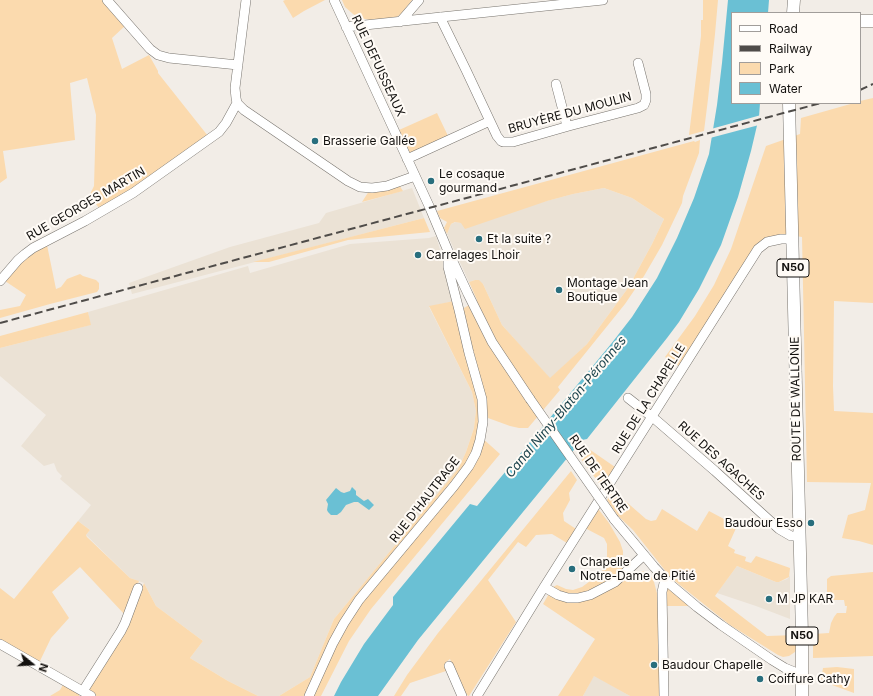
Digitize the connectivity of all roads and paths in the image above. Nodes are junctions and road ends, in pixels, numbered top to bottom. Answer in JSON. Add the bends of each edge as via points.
{"nodes":[{"id":1,"x":107,"y":0,"type":"edge"},
{"id":2,"x":246,"y":0,"type":"edge"},
{"id":3,"x":334,"y":0,"type":"edge"},
{"id":4,"x":419,"y":0,"type":"edge"},
{"id":5,"x":603,"y":0,"type":"edge"},
{"id":6,"x":794,"y":0,"type":"edge"},
{"id":7,"x":793,"y":12,"type":"edge"},
{"id":8,"x":440,"y":17,"type":"junction"},
{"id":9,"x":861,"y":21,"type":"edge"},
{"id":10,"x":873,"y":21,"type":"edge"},
{"id":11,"x":400,"y":22,"type":"junction"},
{"id":12,"x":346,"y":27,"type":"junction"},
{"id":13,"x":638,"y":63,"type":"dead end"},
{"id":14,"x":238,"y":65,"type":"junction"},
{"id":15,"x":556,"y":84,"type":"dead end"},
{"id":16,"x":237,"y":103,"type":"junction"},
{"id":17,"x":789,"y":104,"type":"edge"},
{"id":18,"x":490,"y":121,"type":"junction"},
{"id":19,"x":567,"y":126,"type":"junction"},
{"id":20,"x":407,"y":159,"type":"junction"},
{"id":21,"x":415,"y":176,"type":"junction"},
{"id":22,"x":430,"y":208,"type":"joint"},
{"id":23,"x":792,"y":239,"type":"junction"},
{"id":24,"x":448,"y":251,"type":"junction"},
{"id":25,"x":0,"y":281,"type":"edge"},
{"id":26,"x":468,"y":294,"type":"junction"},
{"id":27,"x":455,"y":296,"type":"junction"},
{"id":28,"x":459,"y":310,"type":"junction"},
{"id":29,"x":628,"y":398,"type":"dead end"},
{"id":30,"x":652,"y":417,"type":"junction"},
{"id":31,"x":800,"y":536,"type":"junction"},
{"id":32,"x":643,"y":556,"type":"junction"},
{"id":33,"x":665,"y":579,"type":"junction"},
{"id":34,"x":544,"y":587,"type":"junction"},
{"id":35,"x":138,"y":588,"type":"dead end"},
{"id":36,"x":0,"y":644,"type":"edge"},
{"id":37,"x":449,"y":666,"type":"dead end"},
{"id":38,"x":802,"y":675,"type":"junction"},
{"id":39,"x":83,"y":691,"type":"junction"},
{"id":40,"x":91,"y":696,"type":"edge"},
{"id":41,"x":310,"y":696,"type":"edge"},
{"id":42,"x":462,"y":696,"type":"edge"},
{"id":43,"x":477,"y":696,"type":"edge"},
{"id":44,"x":664,"y":696,"type":"edge"},
{"id":45,"x":802,"y":696,"type":"edge"}],
"edges":[{"from":1,"to":14,"type":"street","via":[[158,55]]},
{"from":2,"to":14,"type":"street"},
{"from":3,"to":12,"type":"street","name":"RUE DEFUISSEAUX"},
{"from":4,"to":11,"type":"street"},
{"from":5,"to":8,"type":"street"},
{"from":6,"to":7,"type":"main road"},
{"from":8,"to":11,"type":"street"},
{"from":8,"to":18,"type":"street","name":"BRUYÈRE DU MOULIN"},
{"from":9,"to":10,"type":"main road"},
{"from":11,"to":12,"type":"street"},
{"from":12,"to":20,"type":"street","name":"RUE DEFUISSEAUX"},
{"from":13,"to":19,"type":"street","name":"BRUYÈRE DU MOULIN","via":[[646,94],[644,105]]},
{"from":14,"to":16,"type":"street","via":[[235,88]]},
{"from":15,"to":19,"type":"street"},
{"from":16,"to":21,"type":"street","via":[[360,187],[387,186]]},
{"from":16,"to":25,"type":"street","name":"RUE GEORGES MARTIN","via":[[219,132],[133,193],[33,248],[18,260]]},
{"from":17,"to":23,"type":"main road","name":"ROUTE DE WALLONIE","number":"N50"},
{"from":18,"to":19,"type":"street","name":"BRUYÈRE DU MOULIN","via":[[497,136],[509,143]]},
{"from":18,"to":20,"type":"street"},
{"from":20,"to":21,"type":"street","name":"RUE DEFUISSEAUX"},
{"from":21,"to":22,"type":"street","name":"RUE DEFUISSEAUX"},
{"from":22,"to":24,"type":"street","name":"RUE DE TERTRE"},
{"from":23,"to":30,"type":"street","name":"RUE DE LA CHAPELLE","via":[[767,242],[758,249]]},
{"from":23,"to":31,"type":"main road","name":"ROUTE DE WALLONIE","number":"N50"},
{"from":24,"to":26,"type":"street","name":"RUE DE TERTRE"},
{"from":24,"to":27,"type":"street","name":"RUE D'HAUTRAGE","via":[[448,267]]},
{"from":26,"to":27,"type":"street","via":[[458,290]]},
{"from":26,"to":28,"type":"street","via":[[460,303]]},
{"from":26,"to":32,"type":"street","name":"RUE DE TERTRE","bridge":true,"via":[[501,357],[614,519]]},
{"from":27,"to":28,"type":"street","name":"RUE D'HAUTRAGE"},
{"from":28,"to":41,"type":"street","name":"RUE D'HAUTRAGE","via":[[483,404],[483,422],[476,453],[454,486],[344,623]]},
{"from":29,"to":30,"type":"street","name":"RUE DES AGACHES"},
{"from":30,"to":31,"type":"street","name":"RUE DES AGACHES","via":[[779,529],[791,536]]},
{"from":30,"to":34,"type":"street","name":"RUE DE LA CHAPELLE"},
{"from":31,"to":38,"type":"main road","name":"ROUTE DE WALLONIE","number":"N50"},
{"from":32,"to":33,"type":"street","name":"RUE DE TERTRE"},
{"from":32,"to":34,"type":"street","via":[[615,582],[590,595],[568,598]]},
{"from":33,"to":38,"type":"street","name":"RUE DE TERTRE","via":[[705,614],[785,668]]},
{"from":33,"to":44,"type":"street","via":[[662,592]]},
{"from":34,"to":43,"type":"street","name":"RUE DE LA CHAPELLE"},
{"from":35,"to":39,"type":"street","via":[[121,631]]},
{"from":36,"to":39,"type":"street"},
{"from":37,"to":42,"type":"street"},
{"from":38,"to":45,"type":"main road","name":"ROUTE DE WALLONIE","number":"N50"},
{"from":39,"to":40,"type":"street"}]}
